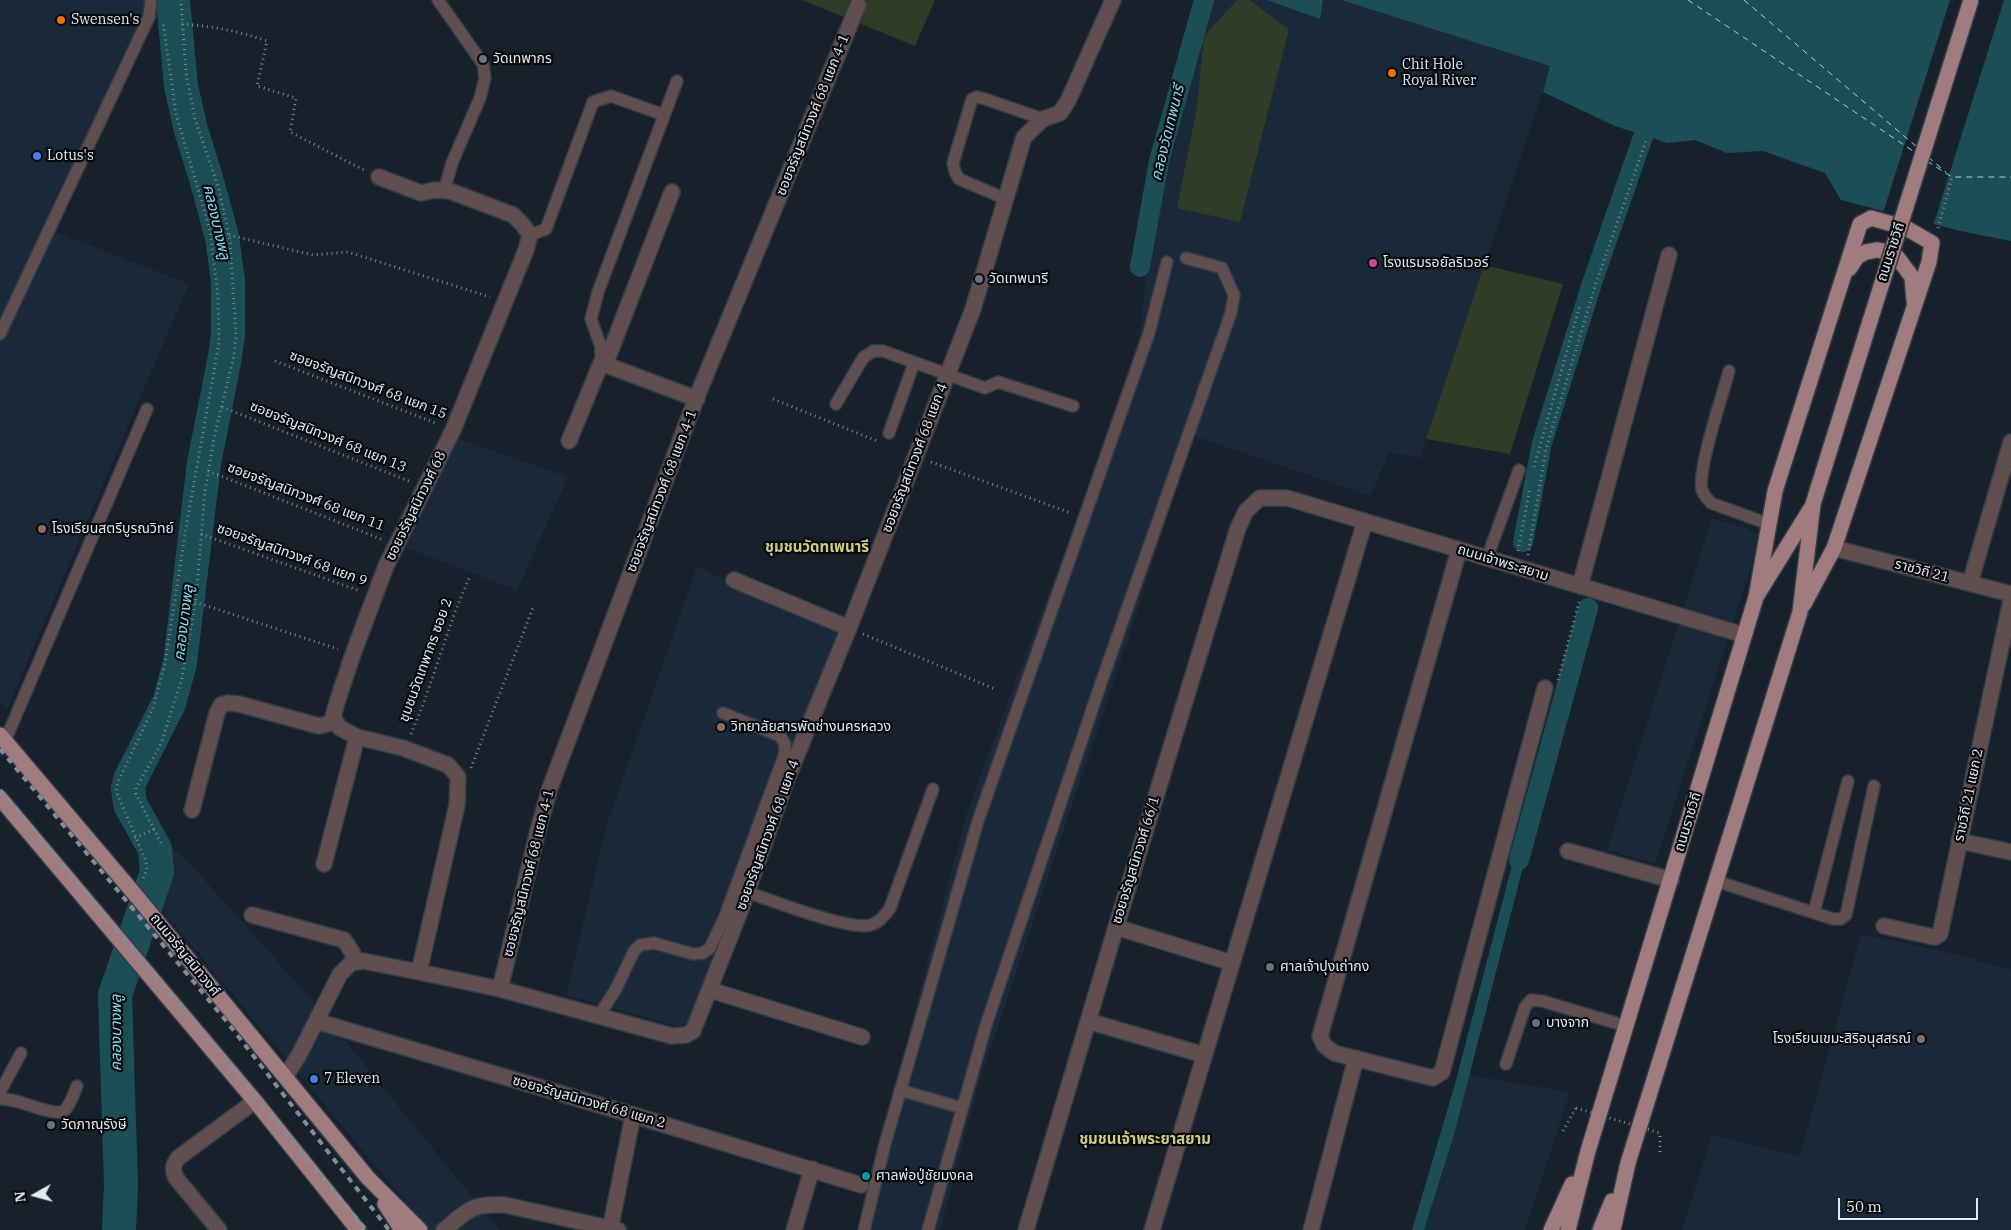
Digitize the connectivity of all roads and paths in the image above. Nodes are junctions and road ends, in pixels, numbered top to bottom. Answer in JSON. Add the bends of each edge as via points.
{"nodes":[{"id":1,"x":151,"y":0,"type":"edge"},
{"id":2,"x":181,"y":0,"type":"edge"},
{"id":3,"x":438,"y":0,"type":"edge"},
{"id":4,"x":1113,"y":0,"type":"edge"},
{"id":5,"x":1971,"y":0,"type":"edge"},
{"id":6,"x":858,"y":5,"type":"dead end"},
{"id":7,"x":162,"y":14,"type":"dead end"},
{"id":8,"x":182,"y":24,"type":"junction"},
{"id":9,"x":678,"y":81,"type":"dead end"},
{"id":10,"x":664,"y":115,"type":"junction"},
{"id":11,"x":1043,"y":119,"type":"junction"},
{"id":12,"x":1646,"y":141,"type":"dead end"},
{"id":13,"x":379,"y":177,"type":"joint"},
{"id":14,"x":1952,"y":177,"type":"dead end"},
{"id":15,"x":444,"y":191,"type":"junction"},
{"id":16,"x":672,"y":192,"type":"dead end"},
{"id":17,"x":1006,"y":199,"type":"junction"},
{"id":18,"x":1938,"y":228,"type":"dead end"},
{"id":19,"x":530,"y":234,"type":"junction"},
{"id":20,"x":228,"y":235,"type":"junction"},
{"id":21,"x":1669,"y":255,"type":"dead end"},
{"id":22,"x":1186,"y":258,"type":"dead end"},
{"id":23,"x":1167,"y":262,"type":"dead end"},
{"id":24,"x":1844,"y":280,"type":"junction"},
{"id":25,"x":505,"y":302,"type":"junction"},
{"id":26,"x":1580,"y":305,"type":"dead end"},
{"id":27,"x":1914,"y":310,"type":"junction"},
{"id":28,"x":0,"y":334,"type":"edge"},
{"id":29,"x":275,"y":361,"type":"dead end"},
{"id":30,"x":914,"y":363,"type":"junction"},
{"id":31,"x":603,"y":364,"type":"junction"},
{"id":32,"x":1729,"y":371,"type":"dead end"},
{"id":33,"x":948,"y":375,"type":"junction"},
{"id":34,"x":697,"y":399,"type":"junction"},
{"id":35,"x":773,"y":399,"type":"dead end"},
{"id":36,"x":836,"y":404,"type":"dead end"},
{"id":37,"x":1073,"y":406,"type":"dead end"},
{"id":38,"x":222,"y":407,"type":"junction"},
{"id":39,"x":147,"y":409,"type":"dead end"},
{"id":40,"x":453,"y":430,"type":"junction"},
{"id":41,"x":889,"y":433,"type":"dead end"},
{"id":42,"x":569,"y":441,"type":"dead end"},
{"id":43,"x":880,"y":442,"type":"dead end"},
{"id":44,"x":2011,"y":442,"type":"edge"},
{"id":45,"x":916,"y":457,"type":"junction"},
{"id":46,"x":1519,"y":470,"type":"dead end"},
{"id":47,"x":208,"y":471,"type":"junction"},
{"id":48,"x":1532,"y":475,"type":"dead end"},
{"id":49,"x":1530,"y":485,"type":"dead end"},
{"id":50,"x":425,"y":488,"type":"junction"},
{"id":51,"x":1260,"y":498,"type":"joint"},
{"id":52,"x":1813,"y":504,"type":"junction"},
{"id":53,"x":1074,"y":514,"type":"dead end"},
{"id":54,"x":1365,"y":521,"type":"junction"},
{"id":55,"x":1769,"y":524,"type":"junction"},
{"id":56,"x":201,"y":534,"type":"junction"},
{"id":57,"x":396,"y":544,"type":"junction"},
{"id":58,"x":1834,"y":548,"type":"junction"},
{"id":59,"x":1459,"y":550,"type":"junction"},
{"id":60,"x":1517,"y":554,"type":"dead end"},
{"id":61,"x":1528,"y":557,"type":"dead end"},
{"id":62,"x":1487,"y":558,"type":"junction"},
{"id":63,"x":469,"y":578,"type":"dead end"},
{"id":64,"x":734,"y":580,"type":"dead end"},
{"id":65,"x":1970,"y":583,"type":"junction"},
{"id":66,"x":1580,"y":593,"type":"junction"},
{"id":67,"x":2011,"y":594,"type":"edge"},
{"id":68,"x":374,"y":597,"type":"junction"},
{"id":69,"x":1756,"y":597,"type":"junction"},
{"id":70,"x":2011,"y":600,"type":"edge"},
{"id":71,"x":195,"y":602,"type":"junction"},
{"id":72,"x":534,"y":605,"type":"dead end"},
{"id":73,"x":1800,"y":612,"type":"junction"},
{"id":74,"x":849,"y":628,"type":"junction"},
{"id":75,"x":1744,"y":635,"type":"junction"},
{"id":76,"x":353,"y":654,"type":"junction"},
{"id":77,"x":1545,"y":688,"type":"joint"},
{"id":78,"x":995,"y":689,"type":"dead end"},
{"id":79,"x":724,"y":713,"type":"dead end"},
{"id":80,"x":335,"y":722,"type":"junction"},
{"id":81,"x":356,"y":737,"type":"junction"},
{"id":82,"x":3,"y":738,"type":"edge"},
{"id":83,"x":403,"y":748,"type":"junction"},
{"id":84,"x":458,"y":777,"type":"junction"},
{"id":85,"x":1848,"y":781,"type":"dead end"},
{"id":86,"x":1874,"y":786,"type":"dead end"},
{"id":87,"x":932,"y":789,"type":"dead end"},
{"id":88,"x":1,"y":802,"type":"edge"},
{"id":89,"x":192,"y":810,"type":"dead end"},
{"id":90,"x":154,"y":829,"type":"junction"},
{"id":91,"x":137,"y":837,"type":"junction"},
{"id":92,"x":1959,"y":841,"type":"junction"},
{"id":93,"x":161,"y":843,"type":"dead end"},
{"id":94,"x":1568,"y":851,"type":"dead end"},
{"id":95,"x":2011,"y":852,"type":"edge"},
{"id":96,"x":324,"y":864,"type":"dead end"},
{"id":97,"x":143,"y":879,"type":"dead end"},
{"id":98,"x":1671,"y":880,"type":"junction"},
{"id":99,"x":1716,"y":881,"type":"junction"},
{"id":100,"x":747,"y":892,"type":"junction"},
{"id":101,"x":1814,"y":912,"type":"junction"},
{"id":102,"x":252,"y":915,"type":"dead end"},
{"id":103,"x":1884,"y":926,"type":"dead end"},
{"id":104,"x":1116,"y":928,"type":"junction"},
{"id":105,"x":356,"y":962,"type":"junction"},
{"id":106,"x":1232,"y":963,"type":"junction"},
{"id":107,"x":419,"y":972,"type":"junction"},
{"id":108,"x":500,"y":989,"type":"junction"},
{"id":109,"x":710,"y":990,"type":"junction"},
{"id":110,"x":599,"y":1016,"type":"junction"},
{"id":111,"x":316,"y":1021,"type":"junction"},
{"id":112,"x":1088,"y":1021,"type":"junction"},
{"id":113,"x":1626,"y":1026,"type":"junction"},
{"id":114,"x":862,"y":1037,"type":"dead end"},
{"id":115,"x":21,"y":1053,"type":"dead end"},
{"id":116,"x":1204,"y":1055,"type":"junction"},
{"id":117,"x":1356,"y":1058,"type":"junction"},
{"id":118,"x":1506,"y":1064,"type":"dead end"},
{"id":119,"x":285,"y":1077,"type":"junction"},
{"id":120,"x":77,"y":1086,"type":"dead end"},
{"id":121,"x":900,"y":1090,"type":"junction"},
{"id":122,"x":0,"y":1092,"type":"edge"},
{"id":123,"x":0,"y":1099,"type":"edge"},
{"id":124,"x":255,"y":1101,"type":"junction"},
{"id":125,"x":962,"y":1108,"type":"junction"},
{"id":126,"x":633,"y":1115,"type":"junction"},
{"id":127,"x":1563,"y":1132,"type":"dead end"},
{"id":128,"x":1588,"y":1151,"type":"junction"},
{"id":129,"x":1660,"y":1152,"type":"dead end"},
{"id":130,"x":1628,"y":1163,"type":"junction"},
{"id":131,"x":812,"y":1169,"type":"junction"},
{"id":132,"x":368,"y":1178,"type":"junction"},
{"id":133,"x":861,"y":1185,"type":"dead end"},
{"id":134,"x":338,"y":1203,"type":"junction"},
{"id":135,"x":613,"y":1229,"type":"edge"},
{"id":136,"x":219,"y":1230,"type":"edge"},
{"id":137,"x":358,"y":1230,"type":"edge"},
{"id":138,"x":363,"y":1230,"type":"edge"},
{"id":139,"x":402,"y":1230,"type":"edge"},
{"id":140,"x":420,"y":1230,"type":"edge"},
{"id":141,"x":444,"y":1230,"type":"edge"},
{"id":142,"x":794,"y":1230,"type":"edge"},
{"id":143,"x":864,"y":1230,"type":"edge"},
{"id":144,"x":928,"y":1230,"type":"edge"},
{"id":145,"x":1026,"y":1230,"type":"edge"},
{"id":146,"x":1152,"y":1230,"type":"edge"},
{"id":147,"x":1311,"y":1230,"type":"edge"},
{"id":148,"x":1551,"y":1230,"type":"edge"},
{"id":149,"x":1568,"y":1230,"type":"edge"},
{"id":150,"x":1600,"y":1230,"type":"edge"},
{"id":151,"x":1613,"y":1230,"type":"edge"}],
"edges":[{"from":1,"to":28,"type":"lane","via":[[149,18]]},
{"from":2,"to":8,"type":"path"},
{"from":3,"to":15,"type":"lane","via":[[483,64],[485,78]]},
{"from":4,"to":11,"type":"street","name":"ซอยจรัญสนิทวงศ์ 68 แยก 4","via":[[1068,101],[1060,113]]},
{"from":5,"to":52,"type":"main road","name":"ถนนราชวิถี","bridge":true},
{"from":6,"to":34,"type":"street","name":"ซอยจรัญสนิทวงศ์ 68 แยก 4-1"},
{"from":7,"to":91,"type":"path","via":[[176,114],[210,230],[218,297],[219,343],[165,663],[153,708],[116,791]]},
{"from":8,"to":13,"type":"path","via":[[233,30],[267,41],[257,86],[296,98],[290,132]]},
{"from":8,"to":20,"type":"path","via":[[186,73],[195,119],[219,190]]},
{"from":9,"to":10,"type":"lane"},
{"from":10,"to":19,"type":"lane","via":[[611,96],[593,102],[546,230]]},
{"from":10,"to":31,"type":"lane","via":[[598,292],[591,319],[602,347]]},
{"from":11,"to":17,"type":"street","name":"ซอยจรัญสนิทวงศ์ 68 แยก 4","via":[[1024,137]]},
{"from":11,"to":17,"type":"lane","via":[[985,99],[972,99],[953,163],[955,172],[959,179]]},
{"from":12,"to":61,"type":"path","via":[[1596,283],[1546,448]]},
{"from":13,"to":15,"type":"street","via":[[421,194]]},
{"from":14,"to":18,"type":"path"},
{"from":15,"to":19,"type":"street","via":[[513,215]]},
{"from":16,"to":31,"type":"street"},
{"from":17,"to":33,"type":"street","name":"ซอยจรัญสนิทวงศ์ 68 แยก 4","via":[[973,309]]},
{"from":19,"to":25,"type":"street","name":"ซอยจรัญสนิทวงศ์ 68"},
{"from":20,"to":25,"type":"path","via":[[313,255],[348,252]]},
{"from":20,"to":38,"type":"path","via":[[236,336]]},
{"from":21,"to":66,"type":"street"},
{"from":22,"to":125,"type":"lane","via":[[1222,268],[1234,295],[1231,313],[1100,683],[989,1016]]},
{"from":23,"to":121,"type":"lane","via":[[1149,333],[978,821]]},
{"from":24,"to":27,"type":"main road","via":[[1857,257],[1877,250],[1888,252],[1897,257],[1912,277]]},
{"from":24,"to":27,"type":"main road","via":[[1860,224],[1871,218],[1906,228],[1932,243]]},
{"from":24,"to":55,"type":"main road","via":[[1775,491]]},
{"from":25,"to":40,"type":"street","name":"ซอยจรัญสนิทวงศ์ 68"},
{"from":26,"to":48,"type":"path"},
{"from":27,"to":58,"type":"main road"},
{"from":29,"to":40,"type":"path","name":"ซอยจรัญสนิทวงศ์ 68 แยก 15"},
{"from":30,"to":33,"type":"lane"},
{"from":30,"to":36,"type":"lane","via":[[883,351],[873,351],[863,358]]},
{"from":30,"to":41,"type":"lane"},
{"from":31,"to":34,"type":"street"},
{"from":31,"to":42,"type":"street"},
{"from":32,"to":55,"type":"lane","via":[[1705,457],[1702,488],[1711,503]]},
{"from":33,"to":37,"type":"lane","via":[[985,388],[998,382]]},
{"from":33,"to":45,"type":"street","name":"ซอยจรัญสนิทวงศ์ 68 แยก 4"},
{"from":34,"to":108,"type":"street","name":"ซอยจรัญสนิทวงศ์ 68 แยก 4-1","via":[[550,788]]},
{"from":35,"to":43,"type":"path"},
{"from":38,"to":47,"type":"path"},
{"from":38,"to":50,"type":"path","name":"ซอยจรัญสนิทวงศ์ 68 แยก 13"},
{"from":39,"to":82,"type":"lane"},
{"from":40,"to":50,"type":"street","name":"ซอยจรัญสนิทวงศ์ 68"},
{"from":44,"to":65,"type":"street"},
{"from":45,"to":53,"type":"path"},
{"from":45,"to":74,"type":"street","name":"ซอยจรัญสนิทวงศ์ 68 แยก 4"},
{"from":46,"to":62,"type":"lane"},
{"from":47,"to":56,"type":"path"},
{"from":47,"to":57,"type":"path","name":"ซอยจรัญสนิทวงศ์ 68 แยก 11"},
{"from":49,"to":60,"type":"path"},
{"from":50,"to":57,"type":"street","name":"ซอยจรัญสนิทวงศ์ 68"},
{"from":51,"to":54,"type":"street","name":"ถนนเจ้าพระสยาม","via":[[1287,498]]},
{"from":51,"to":104,"type":"street","name":"ซอยจรัญสนิทวงศ์ 66/1","via":[[1246,511],[1238,528]]},
{"from":52,"to":69,"type":"main road","name":"ถนนราชวิถี"},
{"from":52,"to":73,"type":"main road","name":"ถนนราชวิถี"},
{"from":54,"to":59,"type":"street","name":"ถนนเจ้าพระสยาม"},
{"from":54,"to":106,"type":"street"},
{"from":55,"to":69,"type":"main road"},
{"from":56,"to":68,"type":"path","name":"ซอยจรัญสนิทวงศ์ 68 แยก 9"},
{"from":56,"to":71,"type":"path"},
{"from":57,"to":68,"type":"street","name":"ซอยจรัญสนิทวงศ์ 68"},
{"from":58,"to":65,"type":"street","name":"ราชวิถี 21"},
{"from":58,"to":73,"type":"main road"},
{"from":59,"to":62,"type":"street","name":"ถนนเจ้าพระสยาม"},
{"from":59,"to":117,"type":"street","via":[[1320,1036],[1324,1046],[1334,1053]]},
{"from":62,"to":66,"type":"street","name":"ถนนเจ้าพระสยาม"},
{"from":63,"to":83,"type":"path","name":"ชุมชนวัดเทพากร ซอย 2","via":[[454,612],[423,705]]},
{"from":64,"to":74,"type":"street"},
{"from":65,"to":67,"type":"street","name":"ราชวิถี 21"},
{"from":66,"to":75,"type":"street","name":"ถนนเจ้าพระสยาม"},
{"from":66,"to":77,"type":"path","via":[[1559,680]]},
{"from":68,"to":76,"type":"street","name":"ซอยจรัญสนิทวงศ์ 68"},
{"from":69,"to":75,"type":"main road","name":"ถนนราชวิถี"},
{"from":70,"to":92,"type":"street","name":"ราชวิถี 21 แยก 2"},
{"from":71,"to":76,"type":"path"},
{"from":71,"to":90,"type":"path","via":[[182,678],[161,744],[136,788]]},
{"from":72,"to":84,"type":"path","via":[[472,768]]},
{"from":73,"to":99,"type":"main road","name":"ถนนราชวิถี"},
{"from":74,"to":78,"type":"path"},
{"from":74,"to":100,"type":"street","name":"ซอยจรัญสนิทวงศ์ 68 แยก 4","via":[[787,779]]},
{"from":75,"to":98,"type":"main road","name":"ถนนราชวิถี"},
{"from":76,"to":80,"type":"street","name":"ซอยจรัญสนิทวงศ์ 68","via":[[337,702]]},
{"from":77,"to":117,"type":"street","via":[[1442,1072],[1433,1078]]},
{"from":79,"to":110,"type":"lane","via":[[780,736],[786,744],[725,916],[710,948],[703,953],[693,954],[654,942],[640,945]]},
{"from":80,"to":81,"type":"street"},
{"from":80,"to":89,"type":"street","via":[[319,726],[239,704],[221,705],[216,713]]},
{"from":81,"to":83,"type":"street"},
{"from":81,"to":96,"type":"street"},
{"from":82,"to":119,"type":"main road","name":"ถนนจรัญสนิทวงศ์"},
{"from":83,"to":84,"type":"street","via":[[448,765]]},
{"from":84,"to":107,"type":"street","via":[[457,805]]},
{"from":85,"to":101,"type":"lane"},
{"from":86,"to":101,"type":"lane","via":[[1846,915],[1833,919]]},
{"from":87,"to":100,"type":"lane","via":[[890,908],[881,920],[869,926],[847,925]]},
{"from":88,"to":124,"type":"main road"},
{"from":90,"to":91,"type":"path"},
{"from":90,"to":93,"type":"path"},
{"from":91,"to":97,"type":"path","via":[[146,861]]},
{"from":92,"to":95,"type":"street"},
{"from":92,"to":103,"type":"street","name":"ราชวิถี 21 แยก 2","via":[[1940,934],[1935,937]]},
{"from":94,"to":98,"type":"street"},
{"from":98,"to":113,"type":"main road","name":"ถนนราชวิถี"},
{"from":99,"to":101,"type":"lane"},
{"from":99,"to":130,"type":"main road","name":"ถนนราชวิถี"},
{"from":100,"to":109,"type":"street","name":"ซอยจรัญสนิทวงศ์ 68 แยก 4"},
{"from":102,"to":105,"type":"street","via":[[344,940]]},
{"from":104,"to":106,"type":"street"},
{"from":104,"to":112,"type":"street","name":"ซอยจรัญสนิทวงศ์ 66/1"},
{"from":105,"to":107,"type":"street","via":[[363,960]]},
{"from":105,"to":111,"type":"street","via":[[350,963],[340,974]]},
{"from":106,"to":116,"type":"street"},
{"from":107,"to":108,"type":"street","name":"ซอยจรัญสนิทวงศ์ 68 แยก 4"},
{"from":108,"to":110,"type":"street","name":"ซอยจรัญสนิทวงศ์ 68 แยก 4"},
{"from":109,"to":110,"type":"street","name":"ซอยจรัญสนิทวงศ์ 68 แยก 4","via":[[693,1031],[686,1035],[672,1036]]},
{"from":109,"to":114,"type":"street"},
{"from":111,"to":119,"type":"street"},
{"from":111,"to":126,"type":"street","name":"ซอยจรัญสนิทวงศ์ 68 แยก 2"},
{"from":112,"to":116,"type":"street"},
{"from":112,"to":145,"type":"street","name":"ซอยจรัญสนิทวงศ์ 66/1"},
{"from":113,"to":118,"type":"lane","via":[[1542,1000],[1531,1000],[1525,1007]]},
{"from":113,"to":128,"type":"main road","name":"ถนนราชวิถี"},
{"from":115,"to":122,"type":"lane"},
{"from":116,"to":146,"type":"street"},
{"from":117,"to":147,"type":"street"},
{"from":119,"to":132,"type":"main road","name":"ถนนจรัญสนิทวงศ์"},
{"from":120,"to":123,"type":"lane","via":[[66,1110],[60,1113],[51,1113],[13,1099]]},
{"from":121,"to":125,"type":"lane"},
{"from":121,"to":143,"type":"lane"},
{"from":124,"to":134,"type":"main road"},
{"from":124,"to":136,"type":"street","via":[[178,1158],[172,1171]]},
{"from":125,"to":144,"type":"lane"},
{"from":126,"to":131,"type":"street","name":"ซอยจรัญสนิทวงศ์ 68 แยก 2"},
{"from":126,"to":135,"type":"street"},
{"from":127,"to":129,"type":"path","bridge":true,"via":[[1576,1108],[1660,1133]]},
{"from":128,"to":148,"type":"main road","name":"ถนนราชวิถี"},
{"from":128,"to":149,"type":"main road","name":"ถนนราชวิถี"},
{"from":130,"to":150,"type":"main road","name":"ถนนราชวิถี"},
{"from":130,"to":151,"type":"main road","name":"ถนนราชวิถี"},
{"from":131,"to":133,"type":"street","name":"ซอยจรัญสนิทวงศ์ 68 แยก 2"},
{"from":131,"to":142,"type":"street"},
{"from":132,"to":139,"type":"main road","name":"ถนนจรัญสนิทวงศ์"},
{"from":132,"to":140,"type":"main road","name":"ถนนจรัญสนิทวงศ์"},
{"from":134,"to":137,"type":"main road"},
{"from":134,"to":138,"type":"main road"},
{"from":135,"to":141,"type":"street","via":[[505,1205],[486,1204],[472,1208]]}]}
